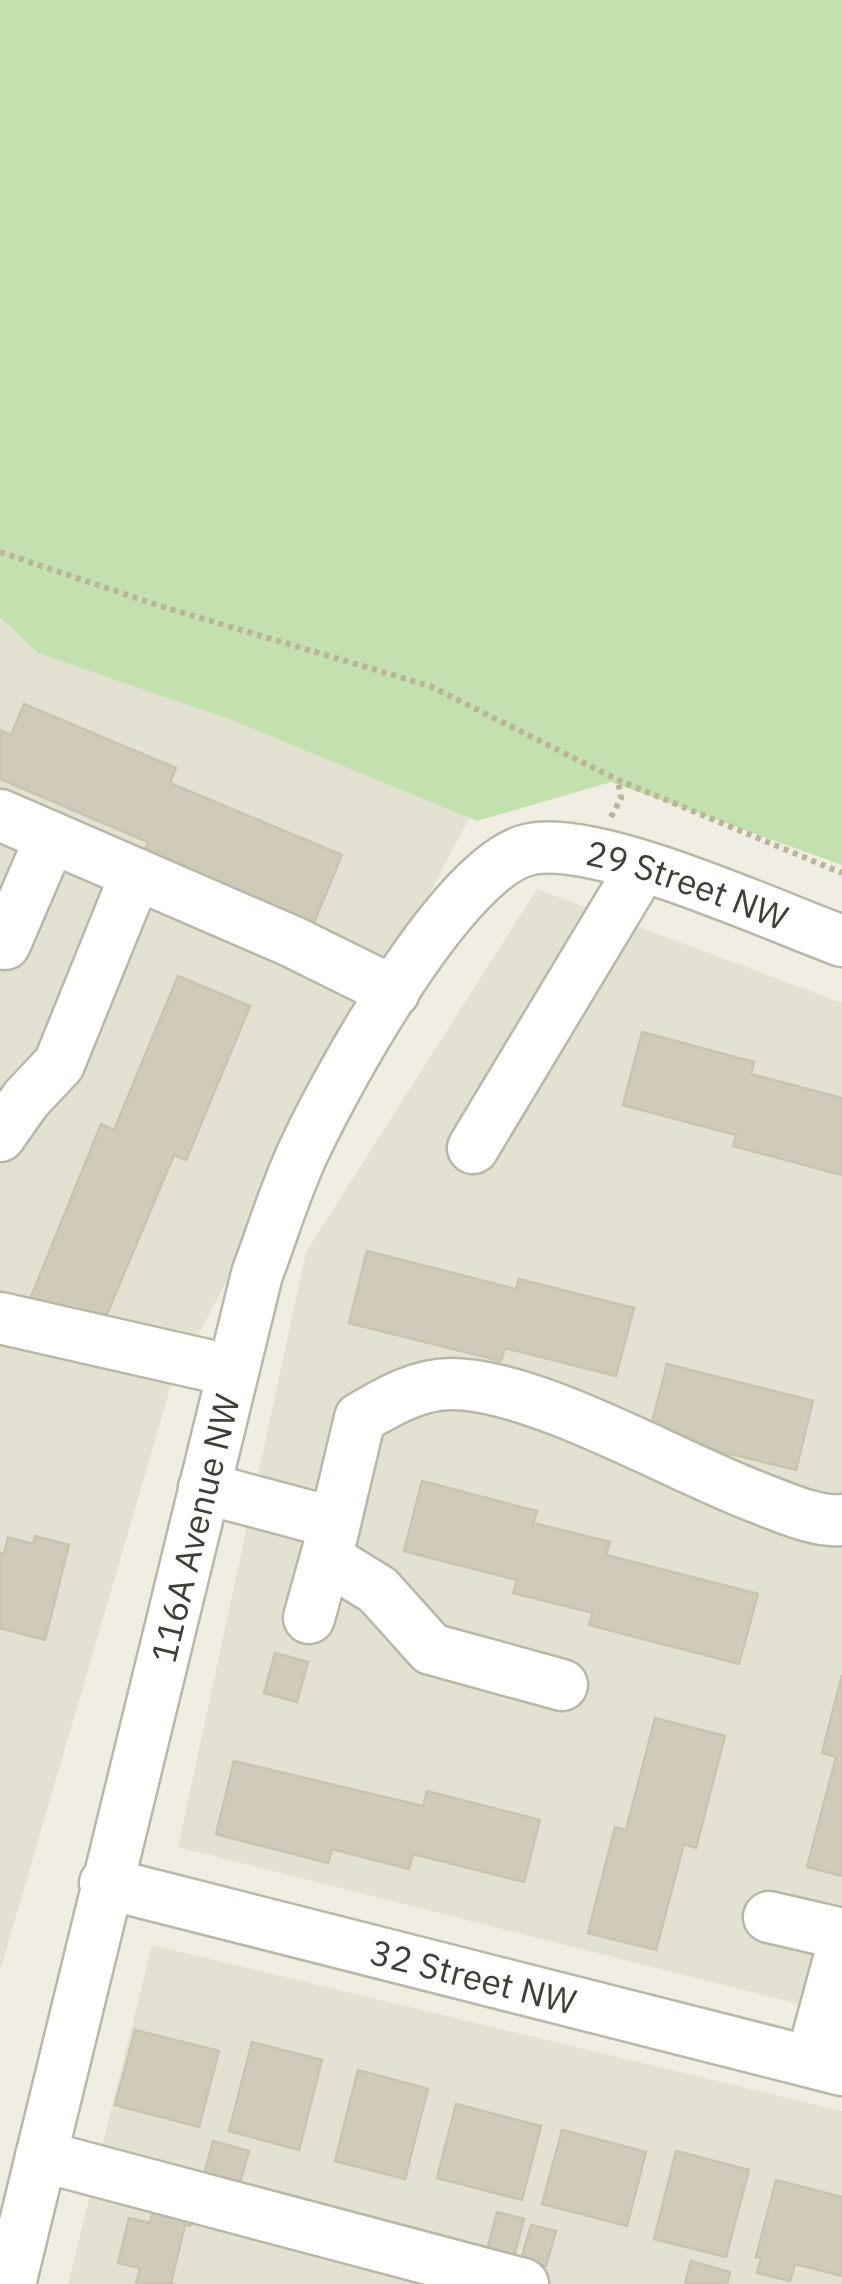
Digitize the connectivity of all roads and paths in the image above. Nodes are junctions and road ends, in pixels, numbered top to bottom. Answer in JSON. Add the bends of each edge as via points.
{"nodes":[{"id":1,"x":0,"y":552,"type":"edge"},
{"id":2,"x":0,"y":814,"type":"edge"},
{"id":3,"x":51,"y":837,"type":"junction"},
{"id":4,"x":529,"y":848,"type":"joint"},
{"id":5,"x":642,"y":868,"type":"junction"},
{"id":6,"x":842,"y":873,"type":"edge"},
{"id":7,"x":136,"y":874,"type":"junction"},
{"id":8,"x":842,"y":941,"type":"edge"},
{"id":9,"x":5,"y":944,"type":"dead end"},
{"id":10,"x":394,"y":992,"type":"junction"},
{"id":11,"x":0,"y":1136,"type":"edge"},
{"id":12,"x":474,"y":1148,"type":"dead end"},
{"id":13,"x":0,"y":1318,"type":"edge"},
{"id":14,"x":233,"y":1372,"type":"junction"},
{"id":15,"x":204,"y":1488,"type":"junction"},
{"id":16,"x":842,"y":1520,"type":"edge"},
{"id":17,"x":330,"y":1541,"type":"junction"},
{"id":18,"x":310,"y":1618,"type":"dead end"},
{"id":19,"x":562,"y":1684,"type":"dead end"},
{"id":20,"x":105,"y":1883,"type":"junction"},
{"id":21,"x":770,"y":1917,"type":"dead end"},
{"id":22,"x":842,"y":1934,"type":"edge"},
{"id":23,"x":842,"y":1948,"type":"edge"},
{"id":24,"x":827,"y":2066,"type":"edge"},
{"id":25,"x":41,"y":2156,"type":"junction"},
{"id":26,"x":10,"y":2284,"type":"edge"},
{"id":27,"x":523,"y":2284,"type":"edge"}],
"edges":[{"from":1,"to":6,"type":"path","via":[[430,686],[618,780]]},
{"from":2,"to":3,"type":"street"},
{"from":3,"to":7,"type":"street"},
{"from":3,"to":9,"type":"street"},
{"from":4,"to":5,"type":"street","name":"29 Street NW","via":[[608,855]]},
{"from":4,"to":10,"type":"street","name":"116A Avenue NW","via":[[465,892]]},
{"from":5,"to":8,"type":"street","name":"29 Street NW"},
{"from":5,"to":12,"type":"street"},
{"from":7,"to":10,"type":"street"},
{"from":7,"to":11,"type":"street","via":[[59,1064]]},
{"from":10,"to":14,"type":"street","name":"116A Avenue NW","via":[[304,1148],[257,1274]]},
{"from":13,"to":14,"type":"street"},
{"from":14,"to":15,"type":"street","name":"116A Avenue NW"},
{"from":15,"to":17,"type":"street"},
{"from":15,"to":20,"type":"street","name":"116A Avenue NW"},
{"from":16,"to":17,"type":"street","via":[[687,1470],[518,1394],[451,1384],[401,1393],[360,1418]]},
{"from":17,"to":18,"type":"street"},
{"from":17,"to":19,"type":"street","via":[[431,1649]]},
{"from":20,"to":24,"type":"street","name":"32 Street NW"},
{"from":20,"to":25,"type":"street","name":"116A Avenue NW"},
{"from":21,"to":22,"type":"street"},
{"from":23,"to":24,"type":"street"},
{"from":25,"to":26,"type":"street","name":"116A Avenue NW"},
{"from":25,"to":27,"type":"street"}]}
